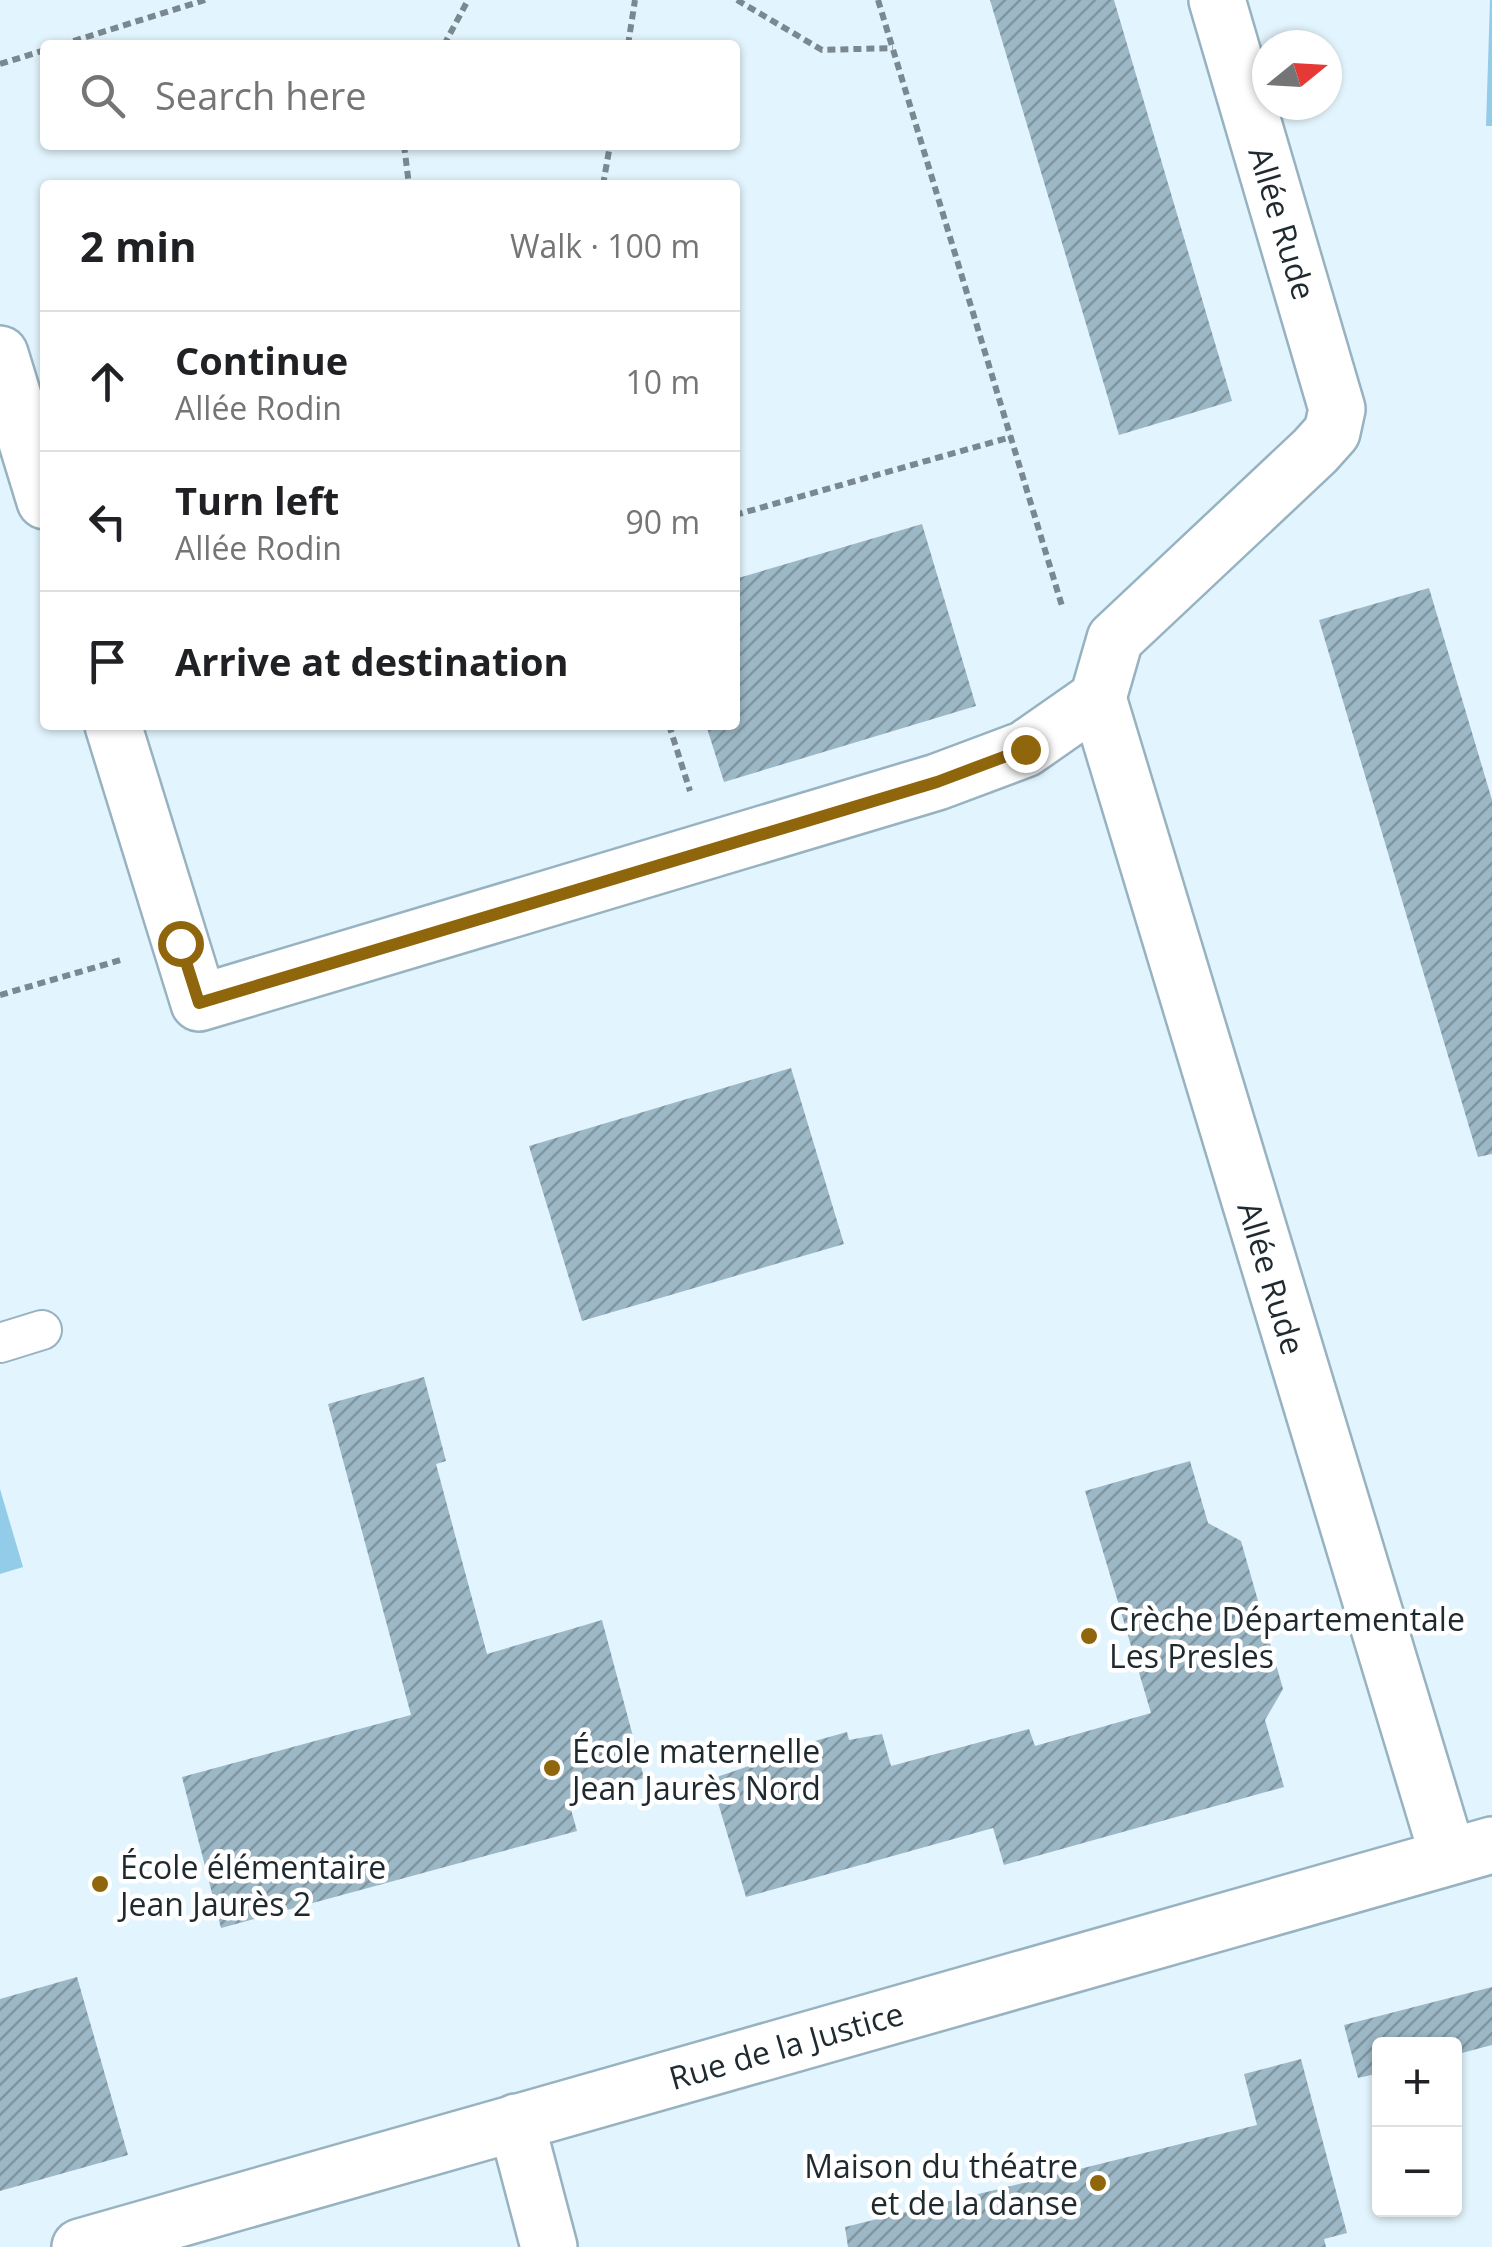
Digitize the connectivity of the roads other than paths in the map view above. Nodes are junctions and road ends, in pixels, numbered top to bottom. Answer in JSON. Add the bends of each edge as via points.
{"nodes":[{"id":1,"x":1216,"y":0,"type":"edge"},
{"id":2,"x":0,"y":354,"type":"edge"},
{"id":3,"x":40,"y":485,"type":"edge"},
{"id":4,"x":1098,"y":698,"type":"junction"},
{"id":5,"x":115,"y":730,"type":"edge"},
{"id":6,"x":42,"y":1330,"type":"dead end"},
{"id":7,"x":0,"y":1343,"type":"edge"},
{"id":8,"x":1470,"y":1851,"type":"edge"},
{"id":9,"x":516,"y":2122,"type":"junction"},
{"id":10,"x":80,"y":2247,"type":"edge"},
{"id":11,"x":549,"y":2247,"type":"edge"}],
"edges":[{"from":1,"to":4,"type":"street","name":"Allée Rude","via":[[1337,409],[1332,432],[1115,639]]},
{"from":2,"to":3,"type":"street"},
{"from":4,"to":5,"type":"street","via":[[1025,749],[937,782],[199,1003]]},
{"from":4,"to":8,"type":"street","name":"Allée Rude"},
{"from":6,"to":7,"type":"lane"},
{"from":8,"to":9,"type":"street","name":"Rue de la Justice"},
{"from":9,"to":10,"type":"street","name":"Rue de la Justice"},
{"from":9,"to":11,"type":"street"}]}
